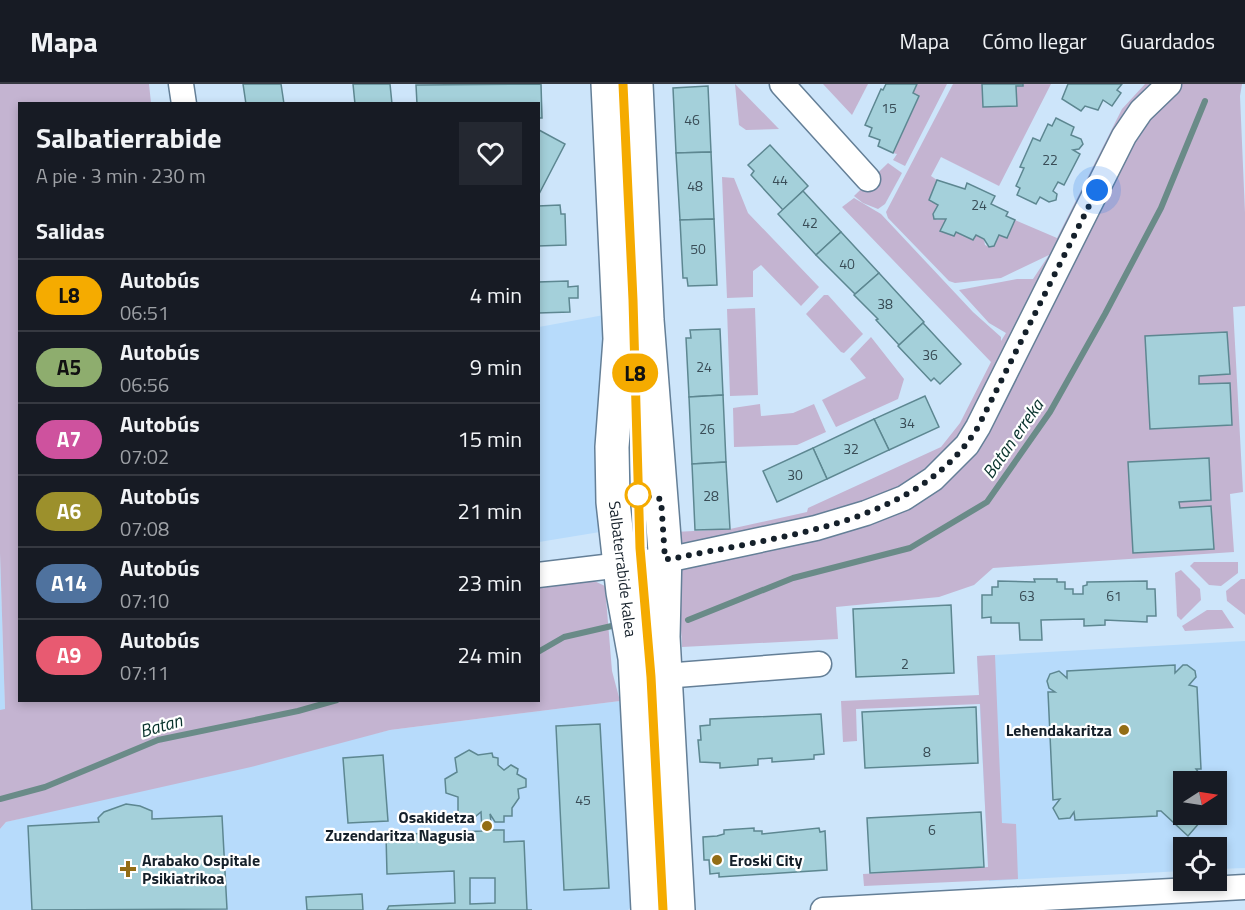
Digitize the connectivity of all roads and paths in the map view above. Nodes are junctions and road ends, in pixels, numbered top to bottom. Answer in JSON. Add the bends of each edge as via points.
{"nodes":[{"id":1,"x":181,"y":84,"type":"edge"},
{"id":2,"x":608,"y":84,"type":"edge"},
{"id":3,"x":636,"y":84,"type":"edge"},
{"id":4,"x":782,"y":84,"type":"edge"},
{"id":5,"x":1169,"y":84,"type":"edge"},
{"id":6,"x":184,"y":102,"type":"edge"},
{"id":7,"x":868,"y":179,"type":"dead end"},
{"id":8,"x":665,"y":559,"type":"junction"},
{"id":9,"x":619,"y":563,"type":"junction"},
{"id":10,"x":540,"y":575,"type":"edge"},
{"id":11,"x":819,"y":664,"type":"dead end"},
{"id":12,"x":658,"y":676,"type":"junction"},
{"id":13,"x":1245,"y":887,"type":"edge"},
{"id":14,"x":978,"y":906,"type":"edge"},
{"id":15,"x":648,"y":910,"type":"edge"},
{"id":16,"x":678,"y":910,"type":"edge"},
{"id":17,"x":823,"y":910,"type":"edge"}],
"edges":[{"from":1,"to":6,"type":"street"},
{"from":2,"to":9,"type":"street","name":"Salbaterrabide kalea","via":[[620,339],[612,459]]},
{"from":3,"to":8,"type":"street","name":"Salbaterrabide kalea","via":[[647,320]]},
{"from":4,"to":7,"type":"street"},
{"from":5,"to":8,"type":"street","via":[[1141,111],[1124,136],[978,427],[950,463],[904,498],[866,513],[816,528]]},
{"from":8,"to":9,"type":"street"},
{"from":8,"to":12,"type":"street","name":"Salbaterrabide kalea"},
{"from":9,"to":10,"type":"street"},
{"from":9,"to":15,"type":"street","name":"Salbaterrabide kalea","via":[[635,658]]},
{"from":11,"to":12,"type":"street"},
{"from":12,"to":16,"type":"street","name":"Salbaterrabide kalea"},
{"from":13,"to":14,"type":"street"},
{"from":14,"to":17,"type":"street"}]}
